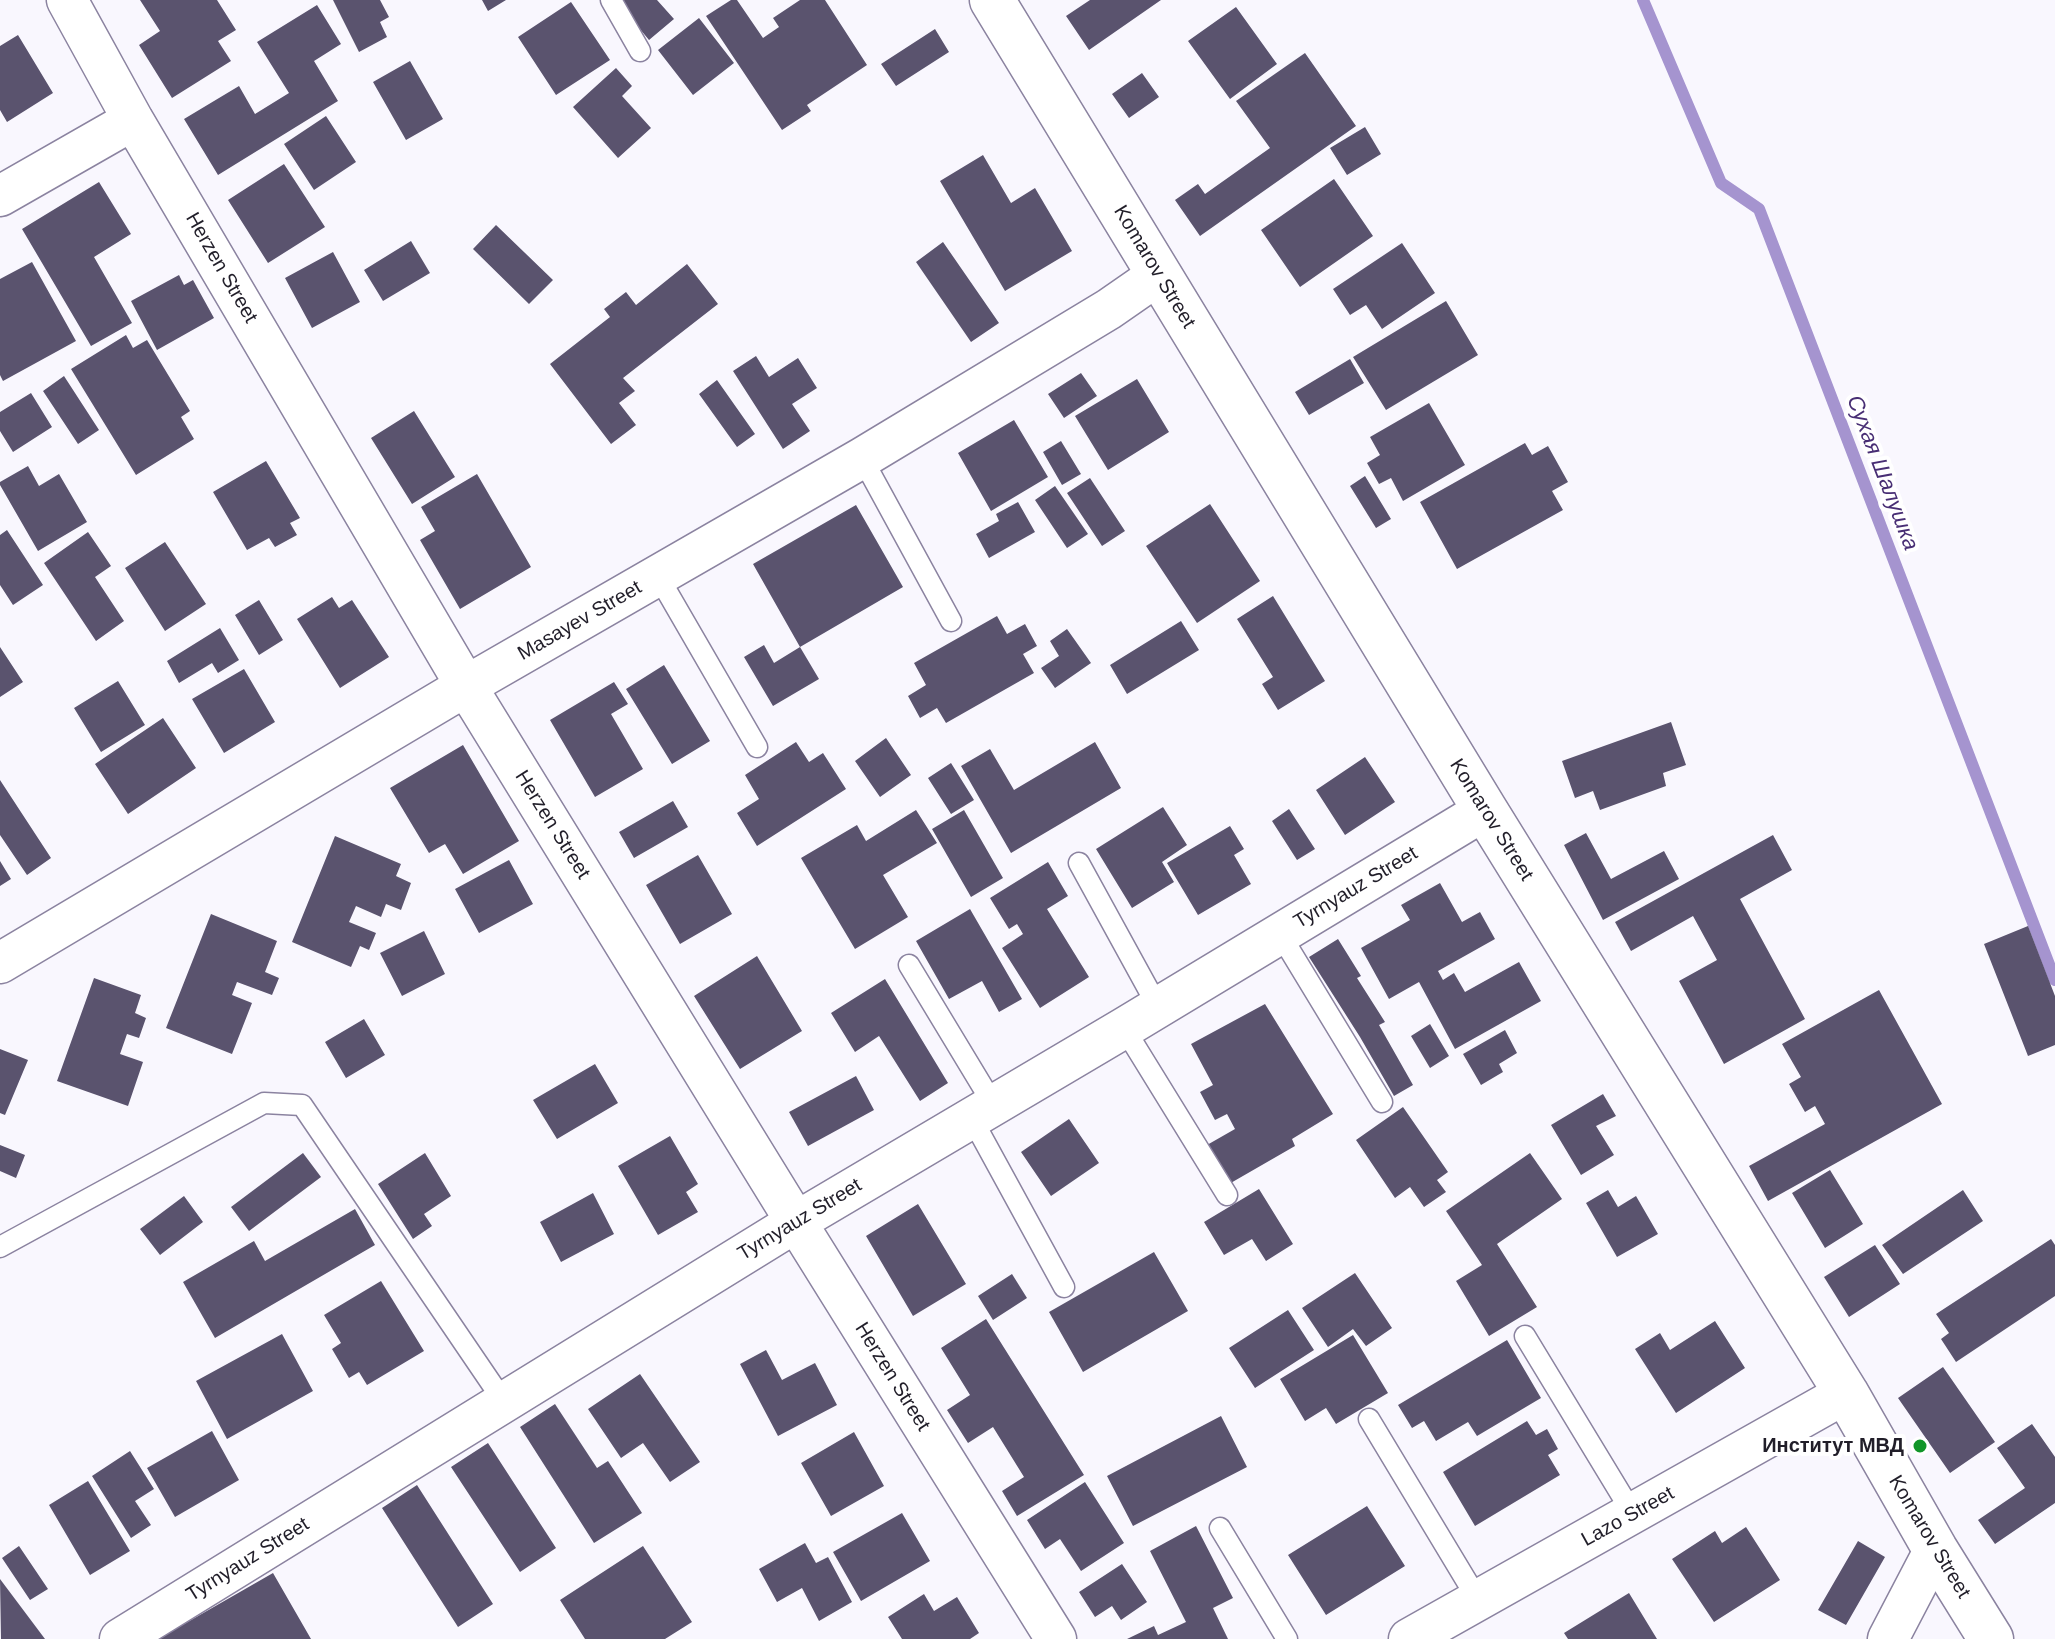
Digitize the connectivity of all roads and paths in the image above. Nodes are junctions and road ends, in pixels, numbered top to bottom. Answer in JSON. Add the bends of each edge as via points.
{"nodes":[{"id":1,"x":67,"y":0,"type":"edge"},
{"id":2,"x":611,"y":0,"type":"edge"},
{"id":3,"x":992,"y":0,"type":"edge"},
{"id":4,"x":640,"y":51,"type":"dead end"},
{"id":5,"x":133,"y":120,"type":"junction"},
{"id":6,"x":0,"y":196,"type":"edge"},
{"id":7,"x":1158,"y":275,"type":"junction"},
{"id":8,"x":862,"y":458,"type":"junction"},
{"id":9,"x":658,"y":576,"type":"junction"},
{"id":10,"x":951,"y":621,"type":"dead end"},
{"id":11,"x":466,"y":686,"type":"junction"},
{"id":12,"x":757,"y":747,"type":"dead end"},
{"id":13,"x":1485,"y":810,"type":"junction"},
{"id":14,"x":1079,"y":863,"type":"dead end"},
{"id":15,"x":1280,"y":934,"type":"junction"},
{"id":16,"x":0,"y":963,"type":"edge"},
{"id":17,"x":909,"y":965,"type":"dead end"},
{"id":18,"x":1158,"y":1007,"type":"junction"},
{"id":19,"x":1124,"y":1028,"type":"junction"},
{"id":20,"x":1382,"y":1102,"type":"dead end"},
{"id":21,"x":982,"y":1111,"type":"junction"},
{"id":22,"x":1227,"y":1195,"type":"dead end"},
{"id":23,"x":796,"y":1222,"type":"junction"},
{"id":24,"x":0,"y":1247,"type":"edge"},
{"id":25,"x":1064,"y":1287,"type":"dead end"},
{"id":26,"x":1525,"y":1336,"type":"dead end"},
{"id":27,"x":1846,"y":1393,"type":"junction"},
{"id":28,"x":504,"y":1402,"type":"junction"},
{"id":29,"x":1369,"y":1419,"type":"dead end"},
{"id":30,"x":1633,"y":1514,"type":"junction"},
{"id":31,"x":1220,"y":1528,"type":"dead end"},
{"id":32,"x":1935,"y":1549,"type":"junction"},
{"id":33,"x":1478,"y":1600,"type":"junction"},
{"id":34,"x":120,"y":1639,"type":"edge"},
{"id":35,"x":1056,"y":1639,"type":"edge"},
{"id":36,"x":1287,"y":1639,"type":"edge"},
{"id":37,"x":1409,"y":1639,"type":"edge"},
{"id":38,"x":1888,"y":1639,"type":"edge"},
{"id":39,"x":1991,"y":1639,"type":"edge"}],
"edges":[{"from":1,"to":5,"type":"street","name":"Herzen Street"},
{"from":2,"to":4,"type":"lane"},
{"from":3,"to":7,"type":"main road","name":"Komarov Street"},
{"from":5,"to":6,"type":"street"},
{"from":5,"to":11,"type":"street","name":"Herzen Street"},
{"from":7,"to":8,"type":"street","name":"Masayev Street"},
{"from":7,"to":13,"type":"main road","name":"Komarov Street"},
{"from":8,"to":9,"type":"street","name":"Masayev Street"},
{"from":8,"to":10,"type":"lane"},
{"from":9,"to":11,"type":"street","name":"Masayev Street"},
{"from":9,"to":12,"type":"lane"},
{"from":11,"to":16,"type":"street","name":"Masayev Street"},
{"from":11,"to":23,"type":"street","name":"Herzen Street"},
{"from":13,"to":15,"type":"street","name":"Tyrnyauz Street"},
{"from":13,"to":27,"type":"main road","name":"Komarov Street"},
{"from":14,"to":18,"type":"lane"},
{"from":15,"to":18,"type":"street","name":"Tyrnyauz Street"},
{"from":15,"to":20,"type":"lane"},
{"from":17,"to":21,"type":"lane"},
{"from":18,"to":19,"type":"street","name":"Tyrnyauz Street"},
{"from":19,"to":21,"type":"street","name":"Tyrnyauz Street"},
{"from":19,"to":22,"type":"lane"},
{"from":21,"to":23,"type":"street","name":"Tyrnyauz Street"},
{"from":21,"to":25,"type":"lane"},
{"from":23,"to":28,"type":"street","name":"Tyrnyauz Street"},
{"from":23,"to":35,"type":"street","name":"Herzen Street"},
{"from":24,"to":28,"type":"lane","via":[[264,1103],[302,1105]]},
{"from":26,"to":30,"type":"lane"},
{"from":27,"to":30,"type":"street","name":"Lazo Street"},
{"from":27,"to":32,"type":"main road","name":"Komarov Street"},
{"from":28,"to":34,"type":"street","name":"Tyrnyauz Street"},
{"from":29,"to":33,"type":"lane"},
{"from":30,"to":33,"type":"street","name":"Lazo Street"},
{"from":31,"to":36,"type":"lane"},
{"from":32,"to":38,"type":"street"},
{"from":32,"to":39,"type":"main road","name":"Komarov Street"},
{"from":33,"to":37,"type":"street","name":"Lazo Street"}]}
